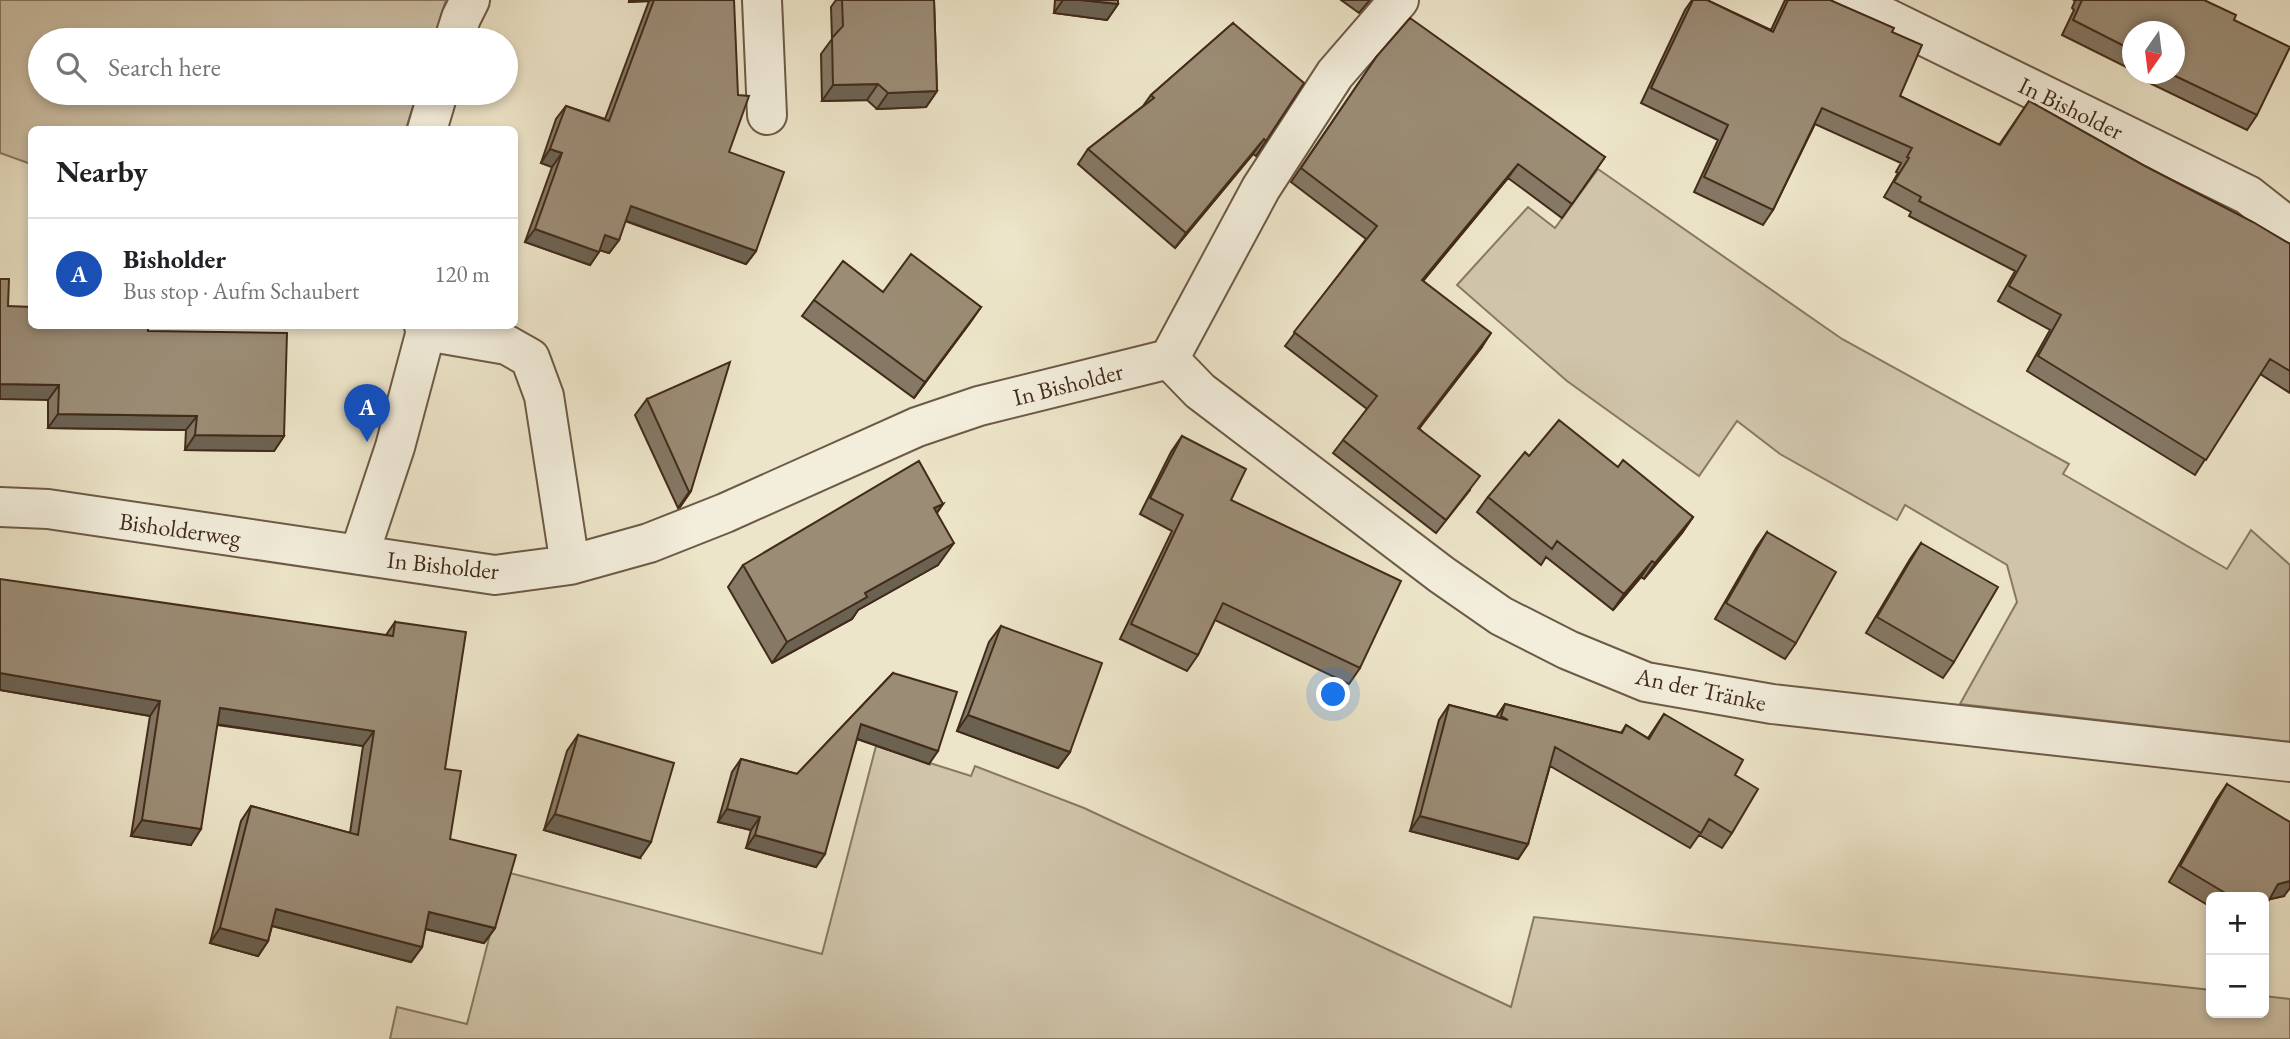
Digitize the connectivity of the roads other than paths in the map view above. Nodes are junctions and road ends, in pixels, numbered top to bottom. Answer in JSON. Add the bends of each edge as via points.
{"nodes":[{"id":1,"x":470,"y":0,"type":"edge"},
{"id":2,"x":762,"y":0,"type":"edge"},
{"id":3,"x":1399,"y":0,"type":"edge"},
{"id":4,"x":1846,"y":0,"type":"edge"},
{"id":5,"x":458,"y":28,"type":"edge"},
{"id":6,"x":434,"y":105,"type":"edge"},
{"id":7,"x":767,"y":115,"type":"dead end"},
{"id":8,"x":428,"y":126,"type":"edge"},
{"id":9,"x":2290,"y":228,"type":"edge"},
{"id":10,"x":425,"y":329,"type":"edge"},
{"id":11,"x":430,"y":329,"type":"edge"},
{"id":12,"x":1169,"y":359,"type":"junction"},
{"id":13,"x":0,"y":507,"type":"edge"},
{"id":14,"x":359,"y":555,"type":"junction"},
{"id":15,"x":570,"y":565,"type":"junction"},
{"id":16,"x":2290,"y":762,"type":"edge"}],
"edges":[{"from":1,"to":5,"type":"street"},
{"from":2,"to":7,"type":"street"},
{"from":3,"to":12,"type":"street","via":[[1335,74],[1268,177]]},
{"from":4,"to":9,"type":"street","name":"In Bisholder","via":[[2248,195]]},
{"from":6,"to":8,"type":"street"},
{"from":10,"to":14,"type":"street","via":[[395,447]]},
{"from":11,"to":15,"type":"street","via":[[507,345],[530,358],[544,396]]},
{"from":12,"to":15,"type":"street","name":"In Bisholder","via":[[979,406],[917,427],[725,513],[649,543]]},
{"from":12,"to":16,"type":"street","name":"An der Tränke","via":[[1200,391],[1501,616],[1646,682],[1772,704]]},
{"from":13,"to":14,"type":"street","name":"Bisholderweg","via":[[48,509]]},
{"from":14,"to":15,"type":"street","name":"In Bisholder","via":[[495,575]]}]}
